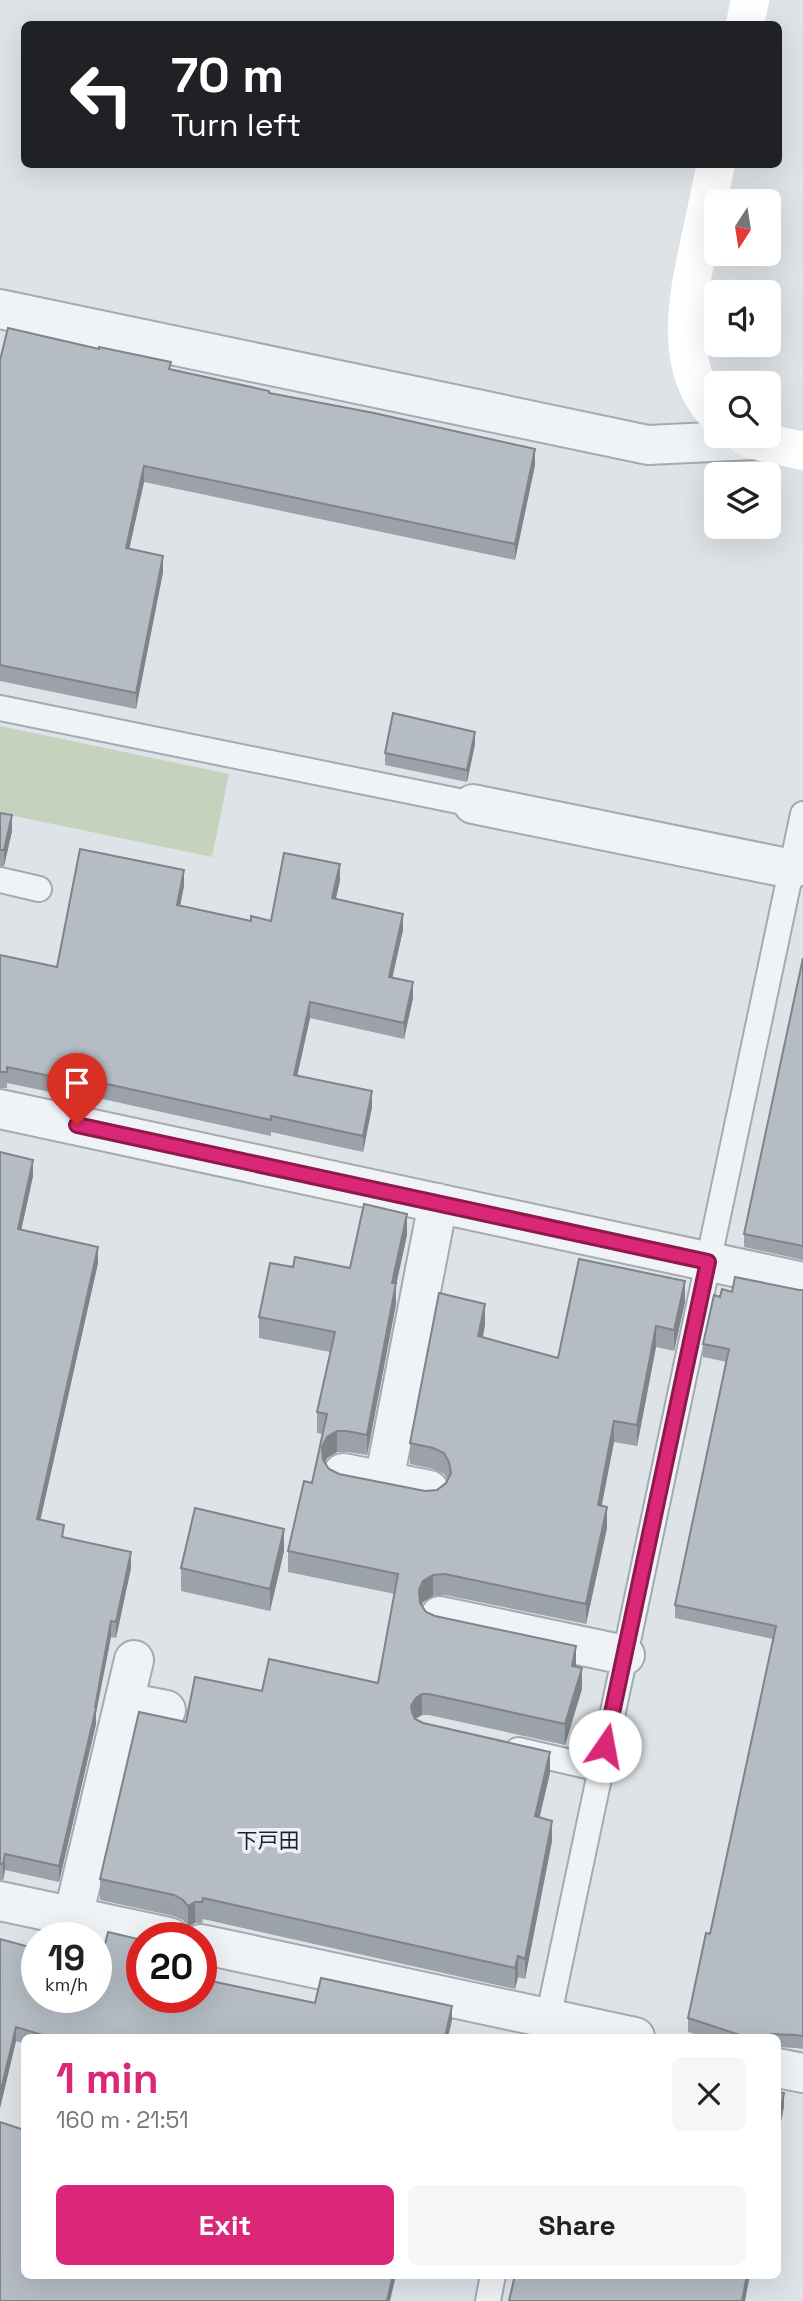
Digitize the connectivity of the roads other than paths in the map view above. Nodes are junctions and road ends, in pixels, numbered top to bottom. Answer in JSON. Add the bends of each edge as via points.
{"nodes":[{"id":1,"x":750,"y":0,"type":"edge"},
{"id":2,"x":746,"y":21,"type":"edge"},
{"id":3,"x":715,"y":168,"type":"edge"},
{"id":4,"x":0,"y":309,"type":"edge"},
{"id":5,"x":704,"y":400,"type":"edge"},
{"id":6,"x":704,"y":441,"type":"edge"},
{"id":7,"x":781,"y":446,"type":"edge"},
{"id":8,"x":803,"y":451,"type":"edge"},
{"id":9,"x":0,"y":708,"type":"edge"},
{"id":10,"x":473,"y":804,"type":"joint"},
{"id":11,"x":803,"y":814,"type":"edge"},
{"id":12,"x":792,"y":869,"type":"junction"},
{"id":13,"x":0,"y":880,"type":"edge"},
{"id":14,"x":39,"y":889,"type":"dead end"},
{"id":15,"x":0,"y":1109,"type":"edge"},
{"id":16,"x":438,"y":1203,"type":"junction"},
{"id":17,"x":708,"y":1262,"type":"junction"},
{"id":18,"x":803,"y":1282,"type":"edge"},
{"id":19,"x":343,"y":1473,"type":"edge"},
{"id":20,"x":384,"y":1481,"type":"junction"},
{"id":21,"x":429,"y":1490,"type":"edge"},
{"id":22,"x":440,"y":1616,"type":"edge"},
{"id":23,"x":625,"y":1655,"type":"junction"},
{"id":24,"x":134,"y":1660,"type":"dead end"},
{"id":25,"x":124,"y":1702,"type":"junction"},
{"id":26,"x":166,"y":1710,"type":"dead end"},
{"id":27,"x":493,"y":1744,"type":"edge"},
{"id":28,"x":600,"y":1769,"type":"junction"},
{"id":29,"x":0,"y":1901,"type":"edge"},
{"id":30,"x":74,"y":1917,"type":"junction"},
{"id":31,"x":126,"y":1928,"type":"edge"},
{"id":32,"x":217,"y":1948,"type":"edge"},
{"id":33,"x":547,"y":2028,"type":"edge"},
{"id":34,"x":606,"y":2034,"type":"edge"},
{"id":35,"x":781,"y":2068,"type":"edge"},
{"id":36,"x":803,"y":2073,"type":"edge"},
{"id":37,"x":492,"y":2279,"type":"edge"},
{"id":38,"x":488,"y":2301,"type":"edge"}],
"edges":[{"from":1,"to":2,"type":"street"},
{"from":3,"to":5,"type":"street","via":[[686,328],[690,366]]},
{"from":4,"to":6,"type":"street","via":[[648,445]]},
{"from":7,"to":8,"type":"street"},
{"from":9,"to":10,"type":"lane"},
{"from":10,"to":12,"type":"street"},
{"from":11,"to":12,"type":"lane"},
{"from":12,"to":17,"type":"lane"},
{"from":13,"to":14,"type":"lane"},
{"from":15,"to":16,"type":"street"},
{"from":16,"to":17,"type":"street"},
{"from":16,"to":20,"type":"street"},
{"from":17,"to":18,"type":"street"},
{"from":17,"to":23,"type":"lane"},
{"from":19,"to":20,"type":"street"},
{"from":20,"to":21,"type":"street"},
{"from":22,"to":23,"type":"street"},
{"from":23,"to":28,"type":"lane"},
{"from":24,"to":25,"type":"street"},
{"from":25,"to":26,"type":"street"},
{"from":25,"to":30,"type":"street"},
{"from":27,"to":28,"type":"lane"},
{"from":28,"to":33,"type":"lane"},
{"from":29,"to":30,"type":"street"},
{"from":30,"to":31,"type":"street"},
{"from":32,"to":33,"type":"street"},
{"from":33,"to":34,"type":"street"},
{"from":35,"to":36,"type":"street"},
{"from":37,"to":38,"type":"lane"}]}
